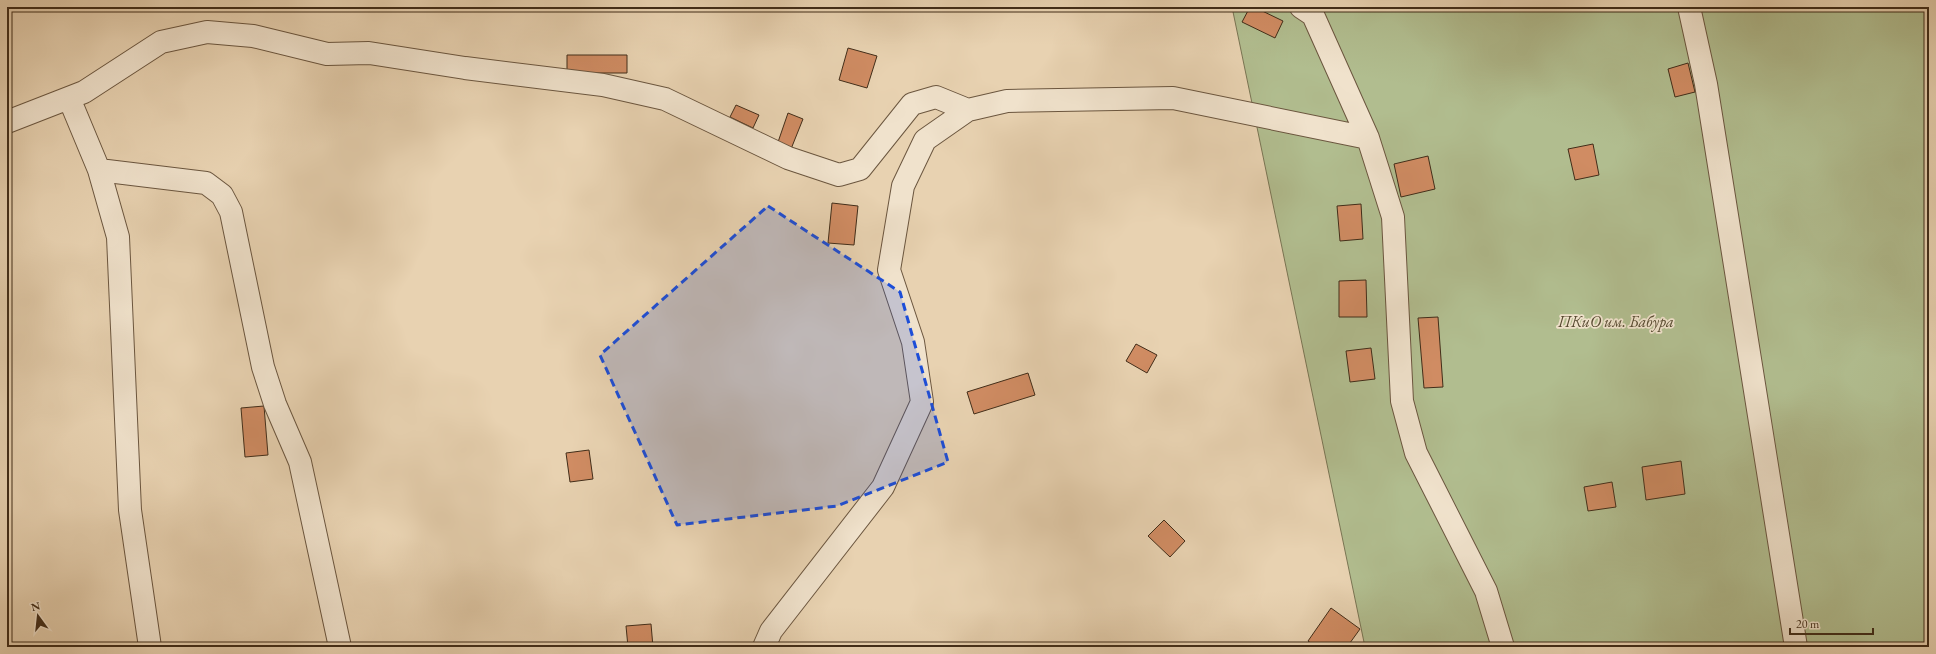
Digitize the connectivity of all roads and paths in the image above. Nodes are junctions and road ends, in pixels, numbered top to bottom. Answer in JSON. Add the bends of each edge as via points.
{"nodes":[{"id":1,"x":1301,"y":7,"type":"edge"},
{"id":2,"x":1689,"y":7,"type":"edge"},
{"id":3,"x":69,"y":98,"type":"junction"},
{"id":4,"x":968,"y":110,"type":"junction"},
{"id":5,"x":7,"y":122,"type":"edge"},
{"id":6,"x":1368,"y":138,"type":"junction"},
{"id":7,"x":99,"y":170,"type":"junction"},
{"id":8,"x":150,"y":647,"type":"edge"},
{"id":9,"x":340,"y":647,"type":"edge"},
{"id":10,"x":764,"y":647,"type":"edge"},
{"id":11,"x":1503,"y":647,"type":"edge"},
{"id":12,"x":1796,"y":647,"type":"edge"}],
"edges":[{"from":1,"to":6,"type":"street","via":[[1313,15]]},
{"from":2,"to":12,"type":"street","via":[[1706,84]]},
{"from":3,"to":4,"type":"street","via":[[84,92],[161,42],[207,32],[253,36],[327,54],[369,53],[603,85],[665,99],[788,158],[839,175],[860,169],[912,104],[936,97]]},
{"from":3,"to":5,"type":"street"},
{"from":3,"to":7,"type":"street"},
{"from":4,"to":6,"type":"street","via":[[1008,100],[1173,98]]},
{"from":4,"to":10,"type":"street","via":[[925,140],[903,186],[889,270],[913,342],[922,402],[883,487],[771,631]]},
{"from":6,"to":11,"type":"street","via":[[1393,217],[1402,401],[1416,453],[1486,591]]},
{"from":7,"to":8,"type":"street","via":[[118,237],[130,510]]},
{"from":7,"to":9,"type":"street","via":[[206,183],[222,195],[231,212],[263,367],[275,404],[300,462]]}]}
